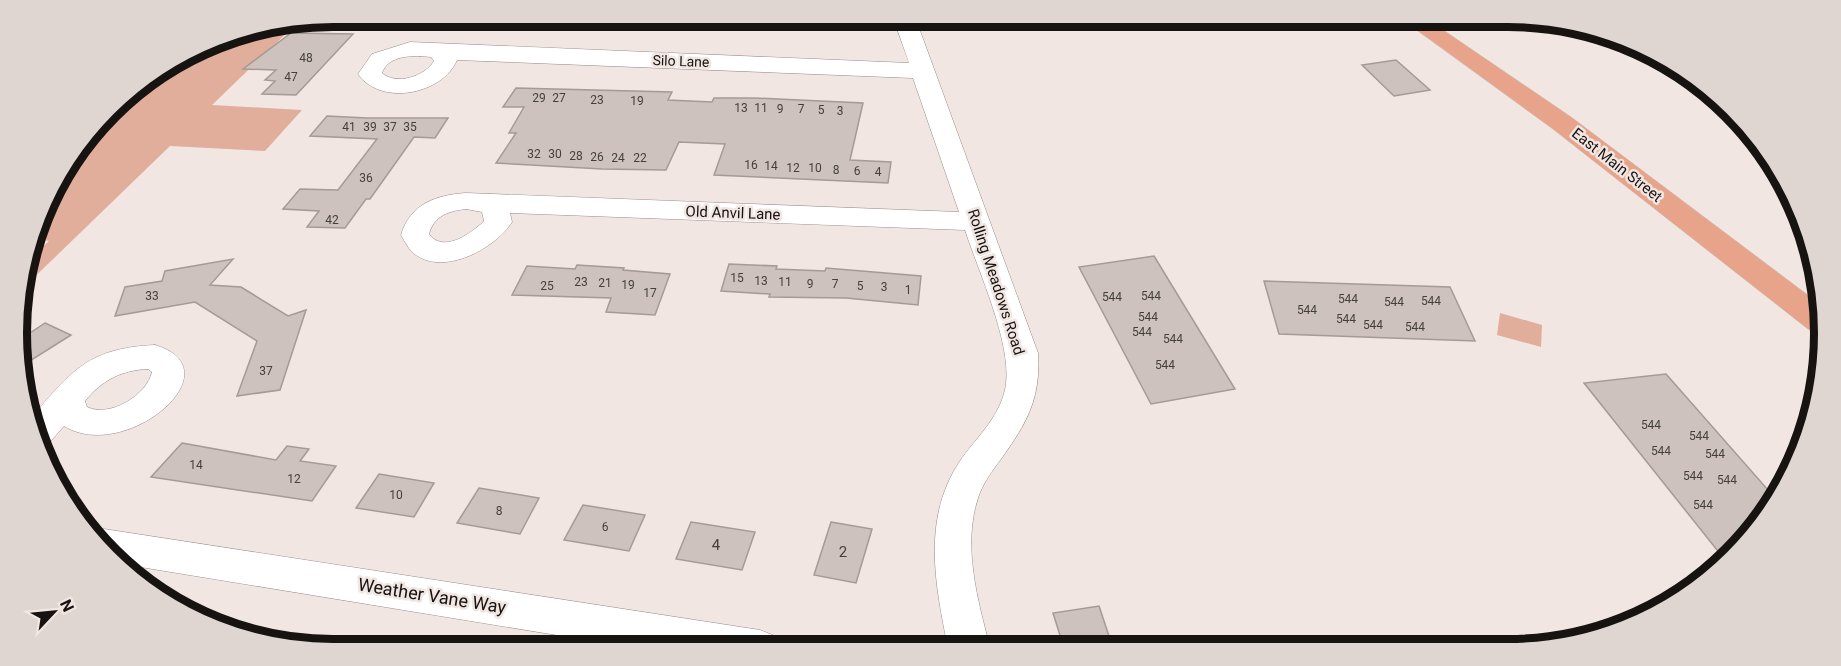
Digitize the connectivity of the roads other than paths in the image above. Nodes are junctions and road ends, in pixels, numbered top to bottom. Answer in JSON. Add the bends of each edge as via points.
{"nodes":[{"id":1,"x":908,"y":27,"type":"edge"},
{"id":2,"x":1426,"y":27,"type":"edge"},
{"id":3,"x":439,"y":52,"type":"dead end"},
{"id":4,"x":923,"y":70,"type":"junction"},
{"id":5,"x":488,"y":204,"type":"dead end"},
{"id":6,"x":977,"y":222,"type":"junction"},
{"id":7,"x":1813,"y":316,"type":"edge"},
{"id":8,"x":68,"y":401,"type":"dead end"},
{"id":9,"x":42,"y":429,"type":"edge"},
{"id":10,"x":115,"y":547,"type":"edge"},
{"id":11,"x":697,"y":639,"type":"edge"},
{"id":12,"x":967,"y":639,"type":"edge"}],
"edges":[{"from":1,"to":4,"type":"street","name":"Rolling Meadows Road"},
{"from":2,"to":7,"type":"main road","name":"East Main Street","via":[[1562,123]]},
{"from":3,"to":4,"type":"street","name":"Silo Lane"},
{"from":4,"to":6,"type":"street","name":"Rolling Meadows Road"},
{"from":5,"to":6,"type":"street","name":"Old Anvil Lane"},
{"from":6,"to":12,"type":"street","name":"Rolling Meadows Road","via":[[1022,353],[1023,378],[1012,415],[982,456],[958,500],[953,550]]},
{"from":8,"to":9,"type":"street"},
{"from":10,"to":11,"type":"street","name":"Weather Vane Way"}]}
